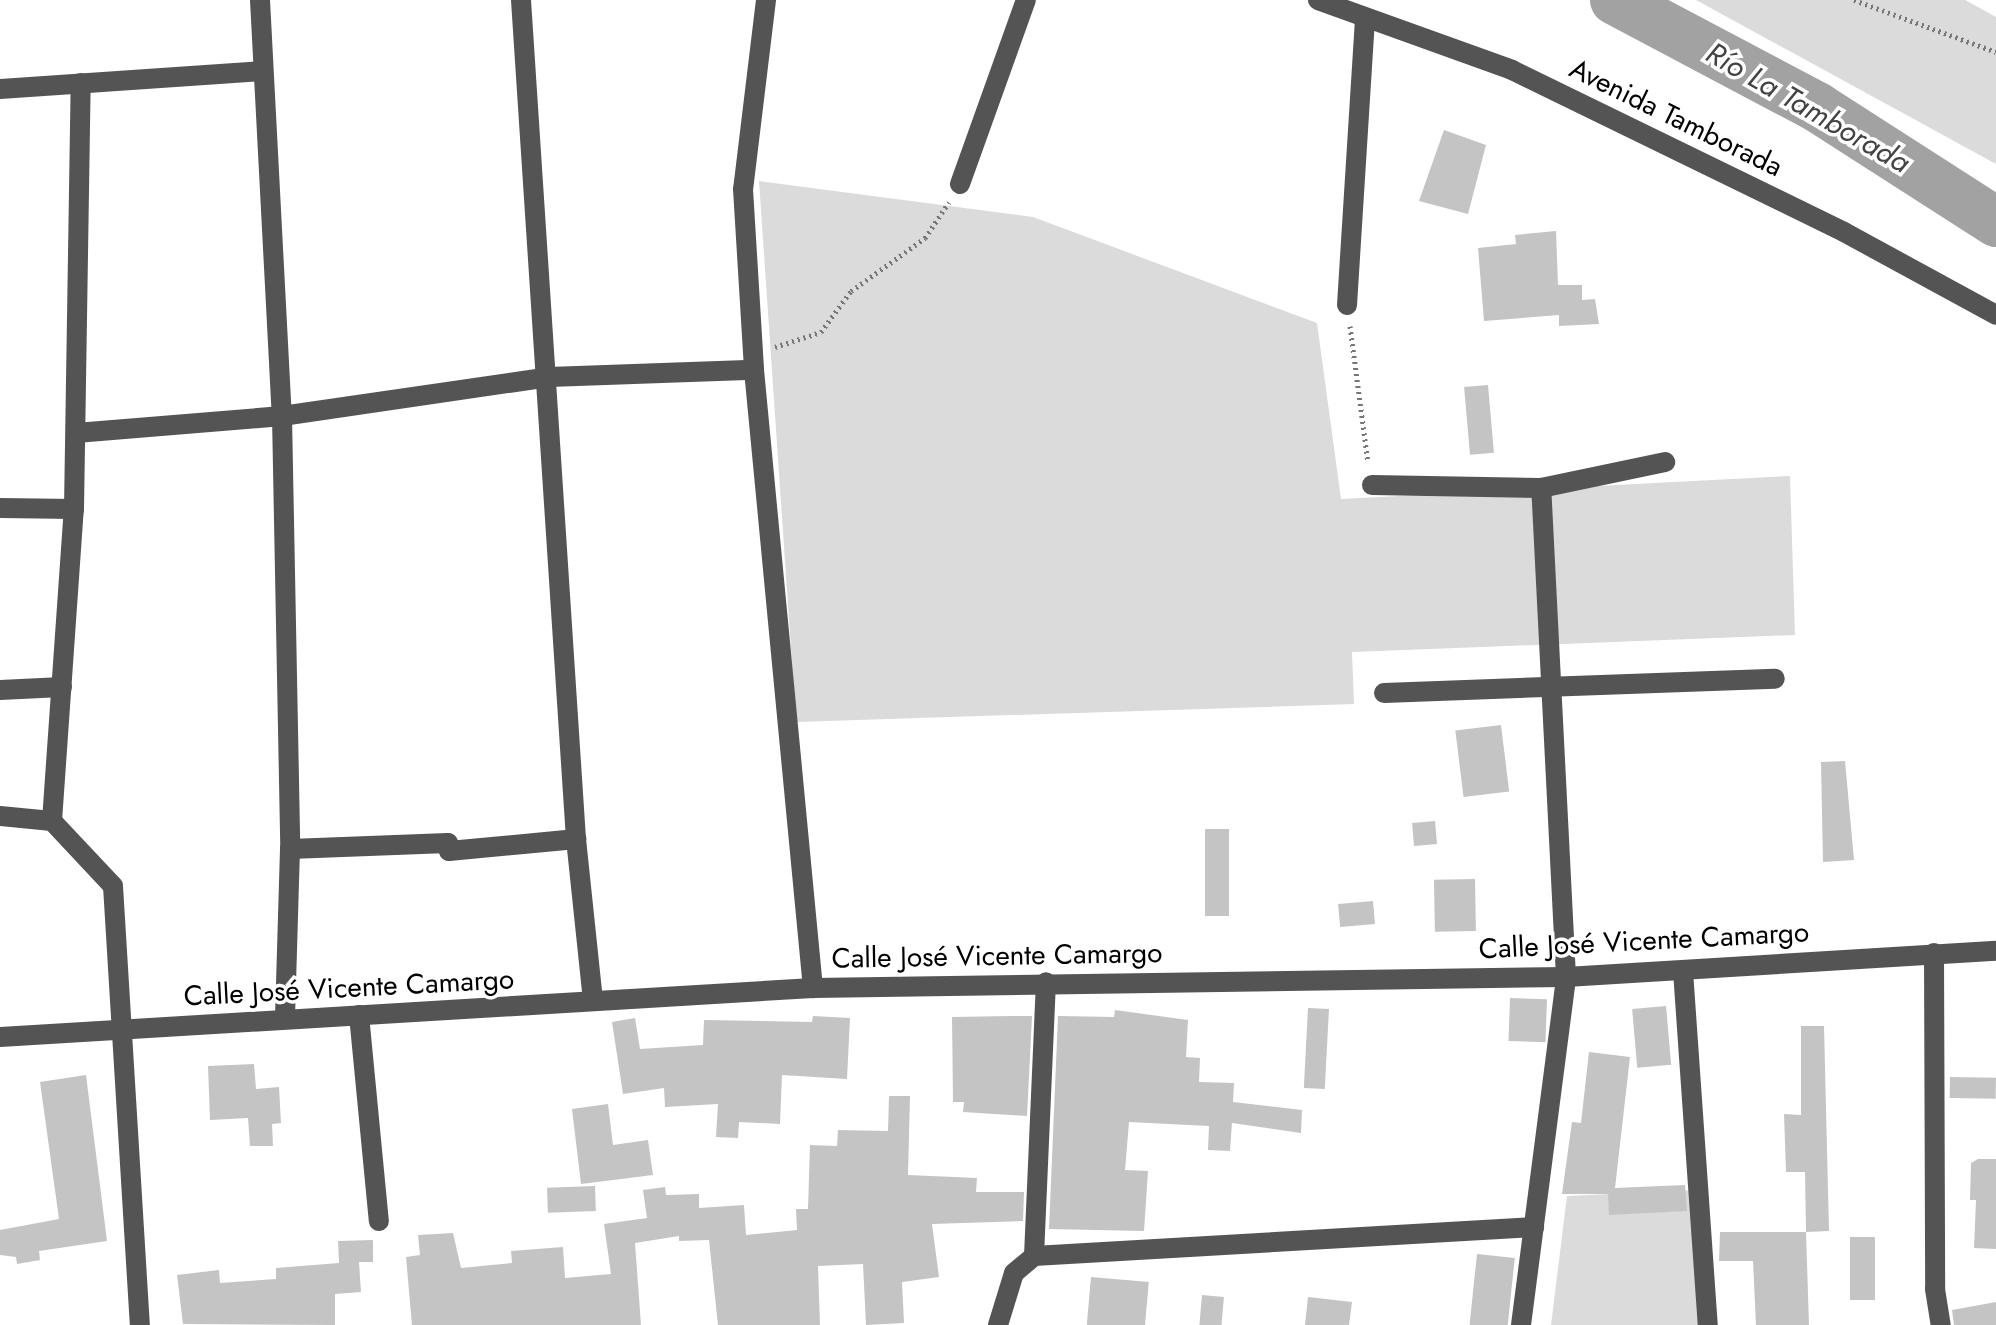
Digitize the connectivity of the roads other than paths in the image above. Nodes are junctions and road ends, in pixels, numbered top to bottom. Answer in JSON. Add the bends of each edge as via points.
{"nodes":[{"id":1,"x":260,"y":0,"type":"edge"},
{"id":2,"x":521,"y":0,"type":"edge"},
{"id":3,"x":766,"y":0,"type":"edge"},
{"id":4,"x":1026,"y":0,"type":"edge"},
{"id":5,"x":1318,"y":0,"type":"edge"},
{"id":6,"x":1365,"y":21,"type":"junction"},
{"id":7,"x":261,"y":71,"type":"junction"},
{"id":8,"x":81,"y":83,"type":"junction"},
{"id":9,"x":0,"y":89,"type":"edge"},
{"id":10,"x":960,"y":184,"type":"road end"},
{"id":11,"x":1347,"y":305,"type":"road end"},
{"id":12,"x":1996,"y":315,"type":"edge"},
{"id":13,"x":754,"y":362,"type":"junction"},
{"id":14,"x":549,"y":377,"type":"junction"},
{"id":15,"x":282,"y":416,"type":"junction"},
{"id":16,"x":76,"y":433,"type":"junction"},
{"id":17,"x":1665,"y":462,"type":"dead end"},
{"id":18,"x":1372,"y":485,"type":"road end"},
{"id":19,"x":1541,"y":488,"type":"junction"},
{"id":20,"x":0,"y":508,"type":"edge"},
{"id":21,"x":74,"y":509,"type":"junction"},
{"id":22,"x":1775,"y":679,"type":"dead end"},
{"id":23,"x":1550,"y":686,"type":"junction"},
{"id":24,"x":62,"y":687,"type":"junction"},
{"id":25,"x":0,"y":690,"type":"edge"},
{"id":26,"x":1384,"y":693,"type":"dead end"},
{"id":27,"x":0,"y":816,"type":"edge"},
{"id":28,"x":52,"y":821,"type":"junction"},
{"id":29,"x":576,"y":839,"type":"junction"},
{"id":30,"x":290,"y":849,"type":"junction"},
{"id":31,"x":1996,"y":951,"type":"edge"},
{"id":32,"x":1934,"y":953,"type":"junction"},
{"id":33,"x":1683,"y":971,"type":"junction"},
{"id":34,"x":1566,"y":977,"type":"junction"},
{"id":35,"x":1046,"y":982,"type":"junction"},
{"id":36,"x":813,"y":988,"type":"junction"},
{"id":37,"x":593,"y":1001,"type":"junction"},
{"id":38,"x":359,"y":1015,"type":"junction"},
{"id":39,"x":285,"y":1019,"type":"junction"},
{"id":40,"x":122,"y":1030,"type":"junction"},
{"id":41,"x":0,"y":1037,"type":"edge"},
{"id":42,"x":379,"y":1221,"type":"dead end"},
{"id":43,"x":1534,"y":1227,"type":"junction"},
{"id":44,"x":1034,"y":1256,"type":"junction"},
{"id":45,"x":140,"y":1325,"type":"edge"},
{"id":46,"x":998,"y":1325,"type":"edge"},
{"id":47,"x":1521,"y":1325,"type":"edge"},
{"id":48,"x":1708,"y":1325,"type":"edge"},
{"id":49,"x":1941,"y":1325,"type":"edge"}],
"edges":[{"from":1,"to":7,"type":"street"},
{"from":2,"to":14,"type":"street"},
{"from":3,"to":13,"type":"street","via":[[743,189]]},
{"from":4,"to":10,"type":"street"},
{"from":5,"to":6,"type":"street","name":"Avenida Tamborada"},
{"from":6,"to":11,"type":"street"},
{"from":6,"to":12,"type":"street","name":"Avenida Tamborada","via":[[1512,70],[1844,232]]},
{"from":7,"to":8,"type":"street"},
{"from":7,"to":15,"type":"street"},
{"from":8,"to":9,"type":"street"},
{"from":8,"to":16,"type":"street"},
{"from":13,"to":14,"type":"street"},
{"from":13,"to":36,"type":"street"},
{"from":14,"to":15,"type":"street"},
{"from":14,"to":29,"type":"street"},
{"from":15,"to":16,"type":"street"},
{"from":15,"to":30,"type":"street"},
{"from":16,"to":21,"type":"street"},
{"from":17,"to":19,"type":"street"},
{"from":18,"to":19,"type":"street"},
{"from":19,"to":23,"type":"street"},
{"from":20,"to":21,"type":"street"},
{"from":21,"to":24,"type":"street"},
{"from":22,"to":23,"type":"street"},
{"from":23,"to":26,"type":"street"},
{"from":23,"to":34,"type":"street"},
{"from":24,"to":25,"type":"street"},
{"from":24,"to":28,"type":"street"},
{"from":27,"to":28,"type":"street"},
{"from":28,"to":40,"type":"street","via":[[113,886]]},
{"from":29,"to":30,"type":"street","via":[[449,851],[448,843]]},
{"from":29,"to":37,"type":"street"},
{"from":30,"to":39,"type":"street"},
{"from":31,"to":32,"type":"street","name":"Calle José Vicente Camargo"},
{"from":32,"to":33,"type":"street","name":"Calle José Vicente Camargo"},
{"from":32,"to":49,"type":"street","via":[[1935,1289]]},
{"from":33,"to":34,"type":"street","name":"Calle José Vicente Camargo"},
{"from":33,"to":48,"type":"street"},
{"from":34,"to":35,"type":"street","name":"Calle José Vicente Camargo"},
{"from":34,"to":43,"type":"street"},
{"from":35,"to":36,"type":"street","name":"Calle José Vicente Camargo"},
{"from":35,"to":44,"type":"street"},
{"from":36,"to":37,"type":"street","name":"Calle José Vicente Camargo"},
{"from":37,"to":38,"type":"street","name":"Calle José Vicente Camargo"},
{"from":38,"to":39,"type":"street","name":"Calle José Vicente Camargo"},
{"from":38,"to":42,"type":"street"},
{"from":39,"to":40,"type":"street","name":"Calle José Vicente Camargo"},
{"from":40,"to":41,"type":"street","name":"Calle José Vicente Camargo"},
{"from":40,"to":45,"type":"street"},
{"from":43,"to":44,"type":"street"},
{"from":43,"to":47,"type":"street"},
{"from":44,"to":46,"type":"street","via":[[1014,1273]]}]}
